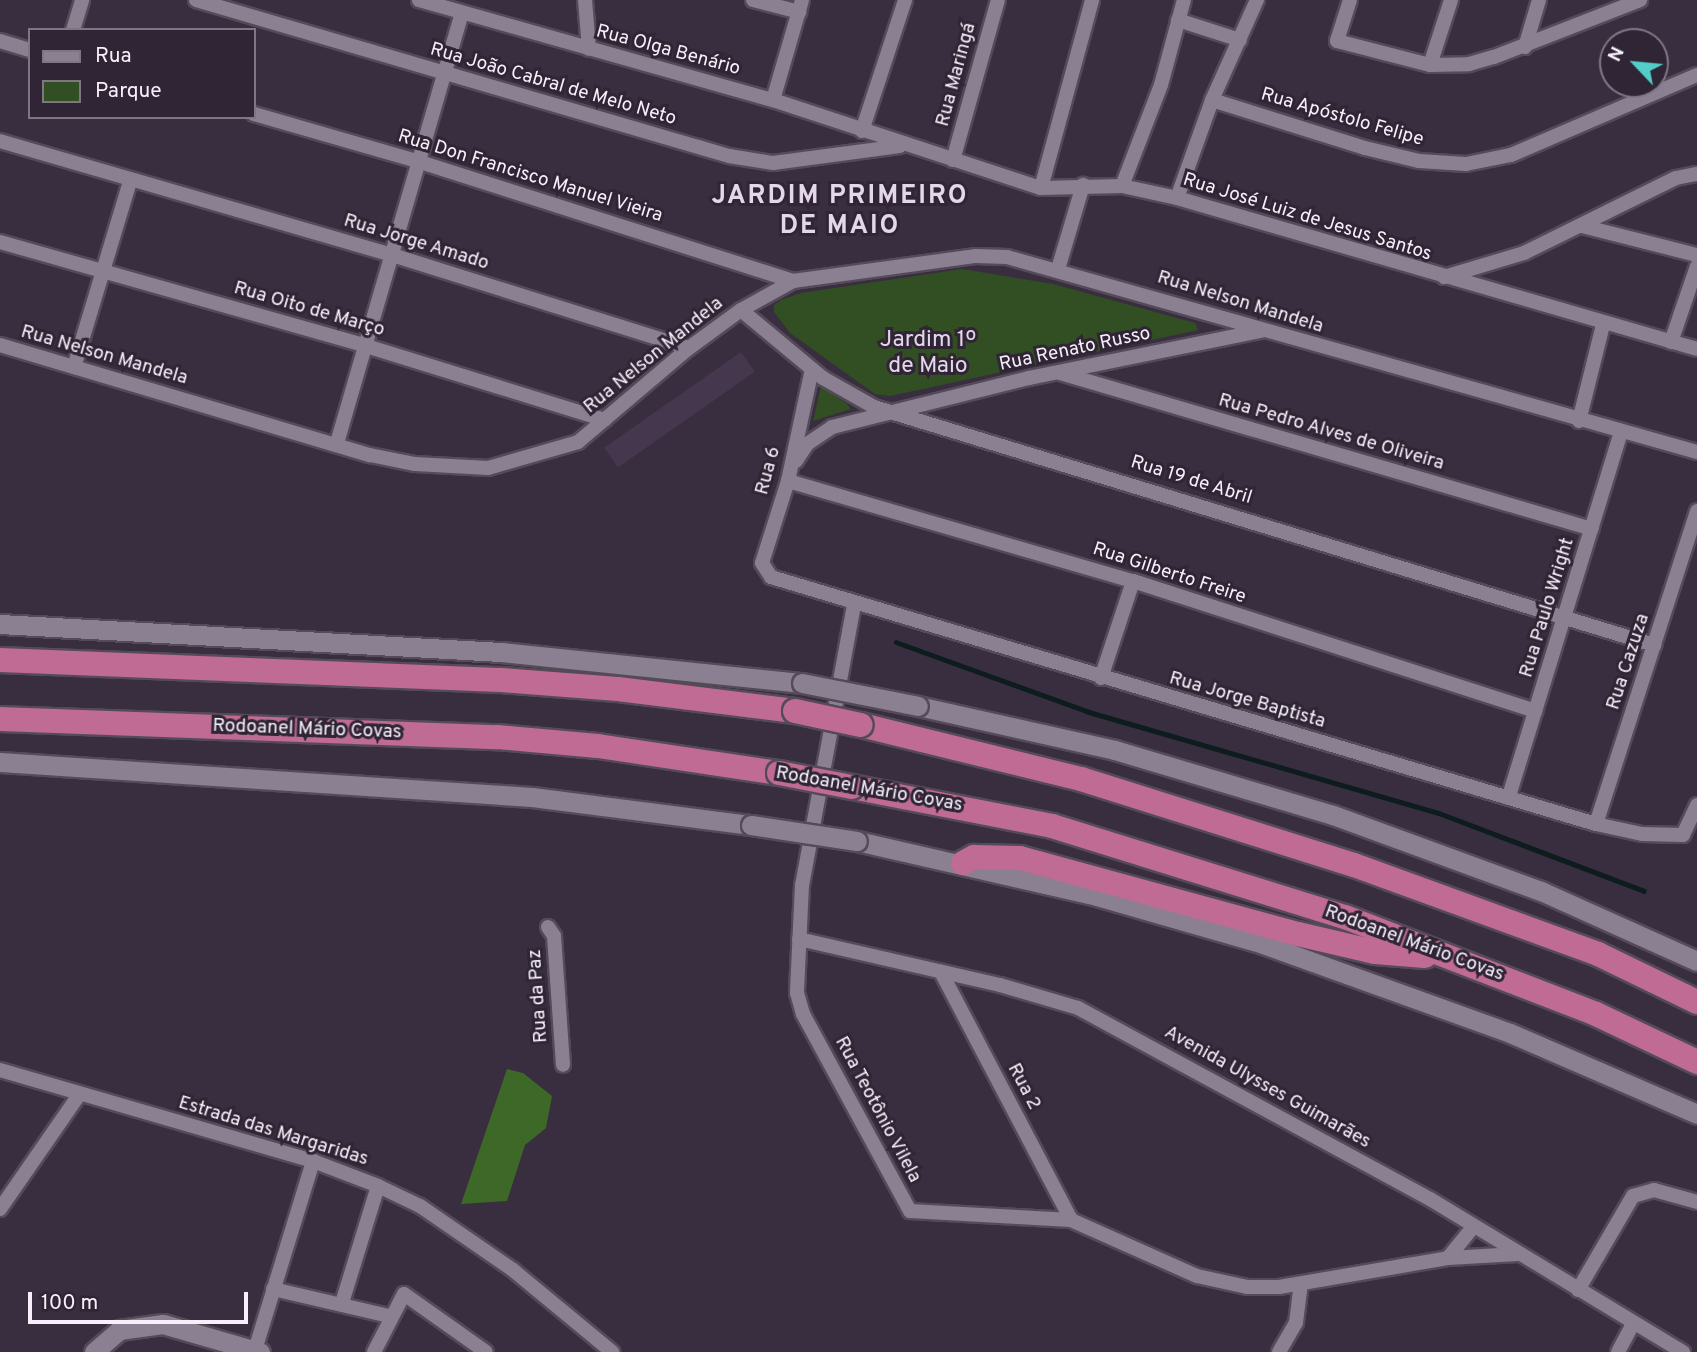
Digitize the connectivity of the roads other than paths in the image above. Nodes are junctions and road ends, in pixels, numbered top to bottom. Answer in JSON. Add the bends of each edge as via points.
{"nodes":[{"id":1,"x":82,"y":0,"type":"edge"},
{"id":2,"x":196,"y":0,"type":"edge"},
{"id":3,"x":419,"y":0,"type":"edge"},
{"id":4,"x":585,"y":0,"type":"edge"},
{"id":5,"x":753,"y":0,"type":"edge"},
{"id":6,"x":905,"y":0,"type":"edge"},
{"id":7,"x":998,"y":0,"type":"edge"},
{"id":8,"x":1092,"y":0,"type":"edge"},
{"id":9,"x":1184,"y":0,"type":"edge"},
{"id":10,"x":1257,"y":0,"type":"edge"},
{"id":11,"x":1350,"y":0,"type":"edge"},
{"id":12,"x":1451,"y":0,"type":"edge"},
{"id":13,"x":1539,"y":0,"type":"edge"},
{"id":14,"x":1637,"y":0,"type":"edge"},
{"id":15,"x":801,"y":6,"type":"edge"},
{"id":16,"x":462,"y":13,"type":"junction"},
{"id":17,"x":1178,"y":20,"type":"junction"},
{"id":18,"x":74,"y":28,"type":"edge"},
{"id":19,"x":1240,"y":40,"type":"junction"},
{"id":20,"x":0,"y":41,"type":"edge"},
{"id":21,"x":1525,"y":47,"type":"junction"},
{"id":22,"x":28,"y":49,"type":"edge"},
{"id":23,"x":589,"y":50,"type":"junction"},
{"id":24,"x":1430,"y":65,"type":"junction"},
{"id":25,"x":444,"y":74,"type":"junction"},
{"id":26,"x":1697,"y":75,"type":"edge"},
{"id":27,"x":773,"y":100,"type":"junction"},
{"id":28,"x":1212,"y":100,"type":"junction"},
{"id":29,"x":256,"y":115,"type":"edge"},
{"id":30,"x":862,"y":131,"type":"junction"},
{"id":31,"x":0,"y":142,"type":"edge"},
{"id":32,"x":904,"y":146,"type":"junction"},
{"id":33,"x":417,"y":160,"type":"junction"},
{"id":34,"x":953,"y":160,"type":"junction"},
{"id":35,"x":1697,"y":174,"type":"edge"},
{"id":36,"x":130,"y":181,"type":"junction"},
{"id":37,"x":1083,"y":185,"type":"junction"},
{"id":38,"x":1122,"y":186,"type":"junction"},
{"id":39,"x":1041,"y":188,"type":"junction"},
{"id":40,"x":1177,"y":198,"type":"junction"},
{"id":41,"x":1582,"y":226,"type":"junction"},
{"id":42,"x":0,"y":242,"type":"edge"},
{"id":43,"x":389,"y":254,"type":"junction"},
{"id":44,"x":1697,"y":255,"type":"edge"},
{"id":45,"x":1697,"y":266,"type":"edge"},
{"id":46,"x":1058,"y":269,"type":"junction"},
{"id":47,"x":102,"y":272,"type":"junction"},
{"id":48,"x":1440,"y":278,"type":"junction"},
{"id":49,"x":793,"y":281,"type":"junction"},
{"id":50,"x":741,"y":310,"type":"junction"},
{"id":51,"x":1603,"y":325,"type":"junction"},
{"id":52,"x":1262,"y":331,"type":"junction"},
{"id":53,"x":1671,"y":342,"type":"junction"},
{"id":54,"x":0,"y":345,"type":"edge"},
{"id":55,"x":363,"y":345,"type":"junction"},
{"id":56,"x":689,"y":348,"type":"junction"},
{"id":57,"x":1697,"y":349,"type":"edge"},
{"id":58,"x":74,"y":367,"type":"junction"},
{"id":59,"x":811,"y":369,"type":"junction"},
{"id":60,"x":1060,"y":373,"type":"junction"},
{"id":61,"x":894,"y":412,"type":"junction"},
{"id":62,"x":605,"y":420,"type":"junction"},
{"id":63,"x":1579,"y":421,"type":"junction"},
{"id":64,"x":1621,"y":431,"type":"junction"},
{"id":65,"x":337,"y":443,"type":"junction"},
{"id":66,"x":1697,"y":452,"type":"edge"},
{"id":67,"x":789,"y":474,"type":"junction"},
{"id":68,"x":1697,"y":510,"type":"edge"},
{"id":69,"x":1592,"y":529,"type":"junction"},
{"id":70,"x":771,"y":578,"type":"joint"},
{"id":71,"x":1133,"y":581,"type":"junction"},
{"id":72,"x":854,"y":605,"type":"junction"},
{"id":73,"x":1565,"y":620,"type":"junction"},
{"id":74,"x":0,"y":624,"type":"edge"},
{"id":75,"x":1654,"y":645,"type":"junction"},
{"id":76,"x":0,"y":660,"type":"edge"},
{"id":77,"x":1101,"y":678,"type":"junction"},
{"id":78,"x":1536,"y":711,"type":"junction"},
{"id":79,"x":0,"y":719,"type":"edge"},
{"id":80,"x":0,"y":762,"type":"edge"},
{"id":81,"x":1509,"y":796,"type":"junction"},
{"id":82,"x":1697,"y":805,"type":"edge"},
{"id":83,"x":1596,"y":824,"type":"junction"},
{"id":84,"x":963,"y":863,"type":"junction"},
{"id":85,"x":548,"y":927,"type":"dead end"},
{"id":86,"x":799,"y":939,"type":"junction"},
{"id":87,"x":1457,"y":959,"type":"junction"},
{"id":88,"x":1697,"y":961,"type":"edge"},
{"id":89,"x":940,"y":972,"type":"junction"},
{"id":90,"x":1697,"y":1002,"type":"edge"},
{"id":91,"x":1697,"y":1062,"type":"edge"},
{"id":92,"x":563,"y":1065,"type":"dead end"},
{"id":93,"x":0,"y":1070,"type":"edge"},
{"id":94,"x":79,"y":1095,"type":"junction"},
{"id":95,"x":1697,"y":1114,"type":"edge"},
{"id":96,"x":313,"y":1161,"type":"junction"},
{"id":97,"x":378,"y":1186,"type":"junction"},
{"id":98,"x":1697,"y":1202,"type":"edge"},
{"id":99,"x":0,"y":1209,"type":"edge"},
{"id":100,"x":1072,"y":1220,"type":"junction"},
{"id":101,"x":1473,"y":1227,"type":"junction"},
{"id":102,"x":1518,"y":1254,"type":"junction"},
{"id":103,"x":1448,"y":1258,"type":"junction"},
{"id":104,"x":1301,"y":1284,"type":"junction"},
{"id":105,"x":273,"y":1289,"type":"junction"},
{"id":106,"x":1578,"y":1290,"type":"junction"},
{"id":107,"x":342,"y":1303,"type":"junction"},
{"id":108,"x":389,"y":1315,"type":"junction"},
{"id":109,"x":1633,"y":1324,"type":"junction"},
{"id":110,"x":258,"y":1351,"type":"edge"},
{"id":111,"x":94,"y":1352,"type":"edge"},
{"id":112,"x":374,"y":1352,"type":"edge"},
{"id":113,"x":486,"y":1352,"type":"edge"},
{"id":114,"x":612,"y":1352,"type":"edge"},
{"id":115,"x":1279,"y":1352,"type":"edge"},
{"id":116,"x":1618,"y":1352,"type":"edge"},
{"id":117,"x":1683,"y":1352,"type":"edge"}],
"edges":[{"from":1,"to":18,"type":"street"},
{"from":2,"to":25,"type":"street","name":"Rua João Cabral de Melo Neto"},
{"from":3,"to":16,"type":"street","name":"Rua Olga Benário"},
{"from":4,"to":23,"type":"street"},
{"from":5,"to":15,"type":"street"},
{"from":6,"to":30,"type":"street"},
{"from":7,"to":34,"type":"street","name":"Rua Maringá"},
{"from":8,"to":39,"type":"street"},
{"from":9,"to":17,"type":"street"},
{"from":10,"to":19,"type":"street"},
{"from":11,"to":24,"type":"street","via":[[1337,41]]},
{"from":12,"to":24,"type":"street"},
{"from":13,"to":21,"type":"street"},
{"from":14,"to":21,"type":"street"},
{"from":15,"to":27,"type":"street"},
{"from":16,"to":23,"type":"street","name":"Rua Olga Benário"},
{"from":16,"to":25,"type":"street"},
{"from":17,"to":19,"type":"street"},
{"from":17,"to":38,"type":"street","via":[[1161,85]]},
{"from":19,"to":28,"type":"street"},
{"from":20,"to":22,"type":"street"},
{"from":21,"to":24,"type":"street","via":[[1469,64]]},
{"from":23,"to":27,"type":"street","name":"Rua Olga Benário"},
{"from":25,"to":32,"type":"street","name":"Rua João Cabral de Melo Neto","via":[[729,156],[773,163]]},
{"from":25,"to":33,"type":"street"},
{"from":26,"to":28,"type":"street","name":"Rua Apóstolo Felipe","via":[[1511,155],[1466,164],[1419,161],[1378,151]]},
{"from":27,"to":30,"type":"street","name":"Rua Olga Benário"},
{"from":28,"to":40,"type":"street"},
{"from":29,"to":33,"type":"street","name":"Rua Don Francisco Manuel Vieira"},
{"from":30,"to":32,"type":"street","name":"Rua Olga Benário"},
{"from":31,"to":36,"type":"street","name":"Rua Jorge Amado"},
{"from":32,"to":34,"type":"street","name":"Rua José Luiz de Jesus Santos"},
{"from":33,"to":43,"type":"street"},
{"from":33,"to":49,"type":"street","name":"Rua Don Francisco Manuel Vieira"},
{"from":34,"to":39,"type":"street","name":"Rua José Luiz de Jesus Santos"},
{"from":35,"to":41,"type":"street","via":[[1676,178]]},
{"from":36,"to":43,"type":"street","name":"Rua Jorge Amado"},
{"from":36,"to":47,"type":"street"},
{"from":37,"to":38,"type":"street","name":"Rua José Luiz de Jesus Santos"},
{"from":37,"to":39,"type":"street","name":"Rua José Luiz de Jesus Santos"},
{"from":37,"to":46,"type":"street"},
{"from":38,"to":40,"type":"street","name":"Rua José Luiz de Jesus Santos"},
{"from":40,"to":48,"type":"street","name":"Rua José Luiz de Jesus Santos"},
{"from":41,"to":44,"type":"street"},
{"from":41,"to":48,"type":"street","via":[[1524,253]]},
{"from":42,"to":47,"type":"street","name":"Rua Oito de Março"},
{"from":43,"to":55,"type":"street"},
{"from":43,"to":56,"type":"street","name":"Rua Jorge Amado"},
{"from":45,"to":53,"type":"street"},
{"from":46,"to":49,"type":"street","name":"Rua Nelson Mandela","via":[[1007,257],[976,256]]},
{"from":46,"to":52,"type":"street","name":"Rua Nelson Mandela"},
{"from":47,"to":55,"type":"street","name":"Rua Oito de Março"},
{"from":47,"to":58,"type":"street"},
{"from":48,"to":51,"type":"street","name":"Rua José Luiz de Jesus Santos"},
{"from":49,"to":50,"type":"street","name":"Rua Nelson Mandela"},
{"from":50,"to":56,"type":"street","name":"Rua Nelson Mandela"},
{"from":50,"to":59,"type":"street","name":"Rua 19 de Abril"},
{"from":51,"to":53,"type":"street","name":"Rua José Luiz de Jesus Santos"},
{"from":51,"to":63,"type":"street"},
{"from":52,"to":60,"type":"street","name":"Rua Renato Russo"},
{"from":52,"to":63,"type":"street","name":"Rua Nelson Mandela"},
{"from":53,"to":57,"type":"street","name":"Rua José Luiz de Jesus Santos"},
{"from":54,"to":58,"type":"street","name":"Rua Nelson Mandela"},
{"from":55,"to":62,"type":"street","name":"Rua Oito de Março"},
{"from":55,"to":65,"type":"street"},
{"from":56,"to":62,"type":"street","name":"Rua Nelson Mandela"},
{"from":58,"to":65,"type":"street","name":"Rua Nelson Mandela"},
{"from":59,"to":61,"type":"street","name":"Rua 19 de Abril","via":[[848,394]]},
{"from":59,"to":67,"type":"street","name":"Rua 6"},
{"from":60,"to":61,"type":"street","name":"Rua Renato Russo"},
{"from":60,"to":69,"type":"street","name":"Rua Pedro Alves de Oliveira"},
{"from":61,"to":67,"type":"street","name":"Rua Renato Russo","via":[[832,427],[807,444]]},
{"from":61,"to":73,"type":"street","name":"Rua 19 de Abril"},
{"from":62,"to":65,"type":"street","name":"Rua Nelson Mandela","via":[[578,442],[488,468],[415,464]]},
{"from":63,"to":64,"type":"street","name":"Rua Nelson Mandela"},
{"from":64,"to":66,"type":"street","name":"Rua Nelson Mandela"},
{"from":64,"to":69,"type":"street","name":"Rua Paulo Wright"},
{"from":67,"to":70,"type":"street","name":"Rua 6","via":[[761,563]]},
{"from":67,"to":71,"type":"street","name":"Rua Gilberto Freire"},
{"from":68,"to":75,"type":"street","name":"Rua Cazuza"},
{"from":69,"to":73,"type":"street","name":"Rua Paulo Wright"},
{"from":70,"to":72,"type":"street","name":"Rua Jorge Baptista"},
{"from":71,"to":77,"type":"street"},
{"from":71,"to":78,"type":"street","name":"Rua Gilberto Freire"},
{"from":72,"to":77,"type":"street","name":"Rua Jorge Baptista"},
{"from":72,"to":86,"type":"street","name":"Rua Teotônio Vilela","via":[[802,885]]},
{"from":73,"to":75,"type":"street","name":"Rua 19 de Abril"},
{"from":73,"to":78,"type":"street","name":"Rua Paulo Wright"},
{"from":74,"to":88,"type":"main road","bridge":true,"via":[[500,652],[802,683],[918,706],[1115,750],[1309,807],[1541,891]]},
{"from":75,"to":83,"type":"street","name":"Rua Cazuza"},
{"from":76,"to":90,"type":"highway","bridge":true,"via":[[501,680],[796,711],[1081,779],[1354,865],[1598,954]]},
{"from":77,"to":81,"type":"street","name":"Rua Jorge Baptista"},
{"from":78,"to":81,"type":"street","name":"Rua Paulo Wright"},
{"from":79,"to":87,"type":"highway","name":"Rodoanel Mário Covas","bridge":true,"via":[[497,737],[598,746],[779,773],[1052,826],[1346,917]]},
{"from":80,"to":84,"type":"main road","bridge":true,"via":[[532,797],[857,841]]},
{"from":81,"to":83,"type":"street","name":"Rua Jorge Baptista"},
{"from":82,"to":83,"type":"street","name":"Rua Jorge Baptista","via":[[1683,835],[1642,834]]},
{"from":84,"to":87,"type":"highway","via":[[982,856],[1020,858],[1375,952]]},
{"from":84,"to":95,"type":"main road","via":[[1169,916],[1333,968],[1510,1033]]},
{"from":85,"to":92,"type":"street","name":"Rua da Paz","via":[[554,936]]},
{"from":86,"to":89,"type":"street","name":"Avenida Ulysses Guimarães"},
{"from":86,"to":100,"type":"street","name":"Rua Teotônio Vilela","via":[[795,973],[803,1014],[910,1211]]},
{"from":87,"to":91,"type":"highway","name":"Rodoanel Mário Covas","via":[[1596,1014]]},
{"from":89,"to":100,"type":"street","name":"Rua 2"},
{"from":89,"to":101,"type":"street","name":"Avenida Ulysses Guimarães","via":[[1078,1008],[1430,1199]]},
{"from":93,"to":94,"type":"street","name":"Estrada das Margaridas"},
{"from":94,"to":96,"type":"street","name":"Estrada das Margaridas"},
{"from":94,"to":99,"type":"street"},
{"from":96,"to":97,"type":"street","name":"Estrada das Margaridas"},
{"from":96,"to":105,"type":"street"},
{"from":97,"to":107,"type":"street"},
{"from":97,"to":114,"type":"street","name":"Estrada das Margaridas","via":[[420,1206],[513,1269]]},
{"from":98,"to":106,"type":"street","via":[[1654,1190],[1633,1196]]},
{"from":100,"to":104,"type":"street","name":"Rua Teotônio Vilela","via":[[1226,1284]]},
{"from":101,"to":102,"type":"street","name":"Avenida Ulysses Guimarães"},
{"from":101,"to":103,"type":"street"},
{"from":102,"to":103,"type":"street","name":"Rua Teotônio Vilela"},
{"from":102,"to":106,"type":"street","name":"Avenida Ulysses Guimarães"},
{"from":103,"to":104,"type":"street","name":"Rua Teotônio Vilela"},
{"from":104,"to":115,"type":"street","via":[[1296,1324]]},
{"from":105,"to":107,"type":"street"},
{"from":105,"to":110,"type":"street"},
{"from":106,"to":109,"type":"street","name":"Avenida Ulysses Guimarães"},
{"from":107,"to":108,"type":"street"},
{"from":108,"to":112,"type":"street"},
{"from":108,"to":113,"type":"street","via":[[400,1295],[409,1295]]},
{"from":109,"to":116,"type":"street"},
{"from":109,"to":117,"type":"street","name":"Avenida Ulysses Guimarães"},
{"from":110,"to":111,"type":"main road","via":[[163,1324],[119,1330]]}]}
